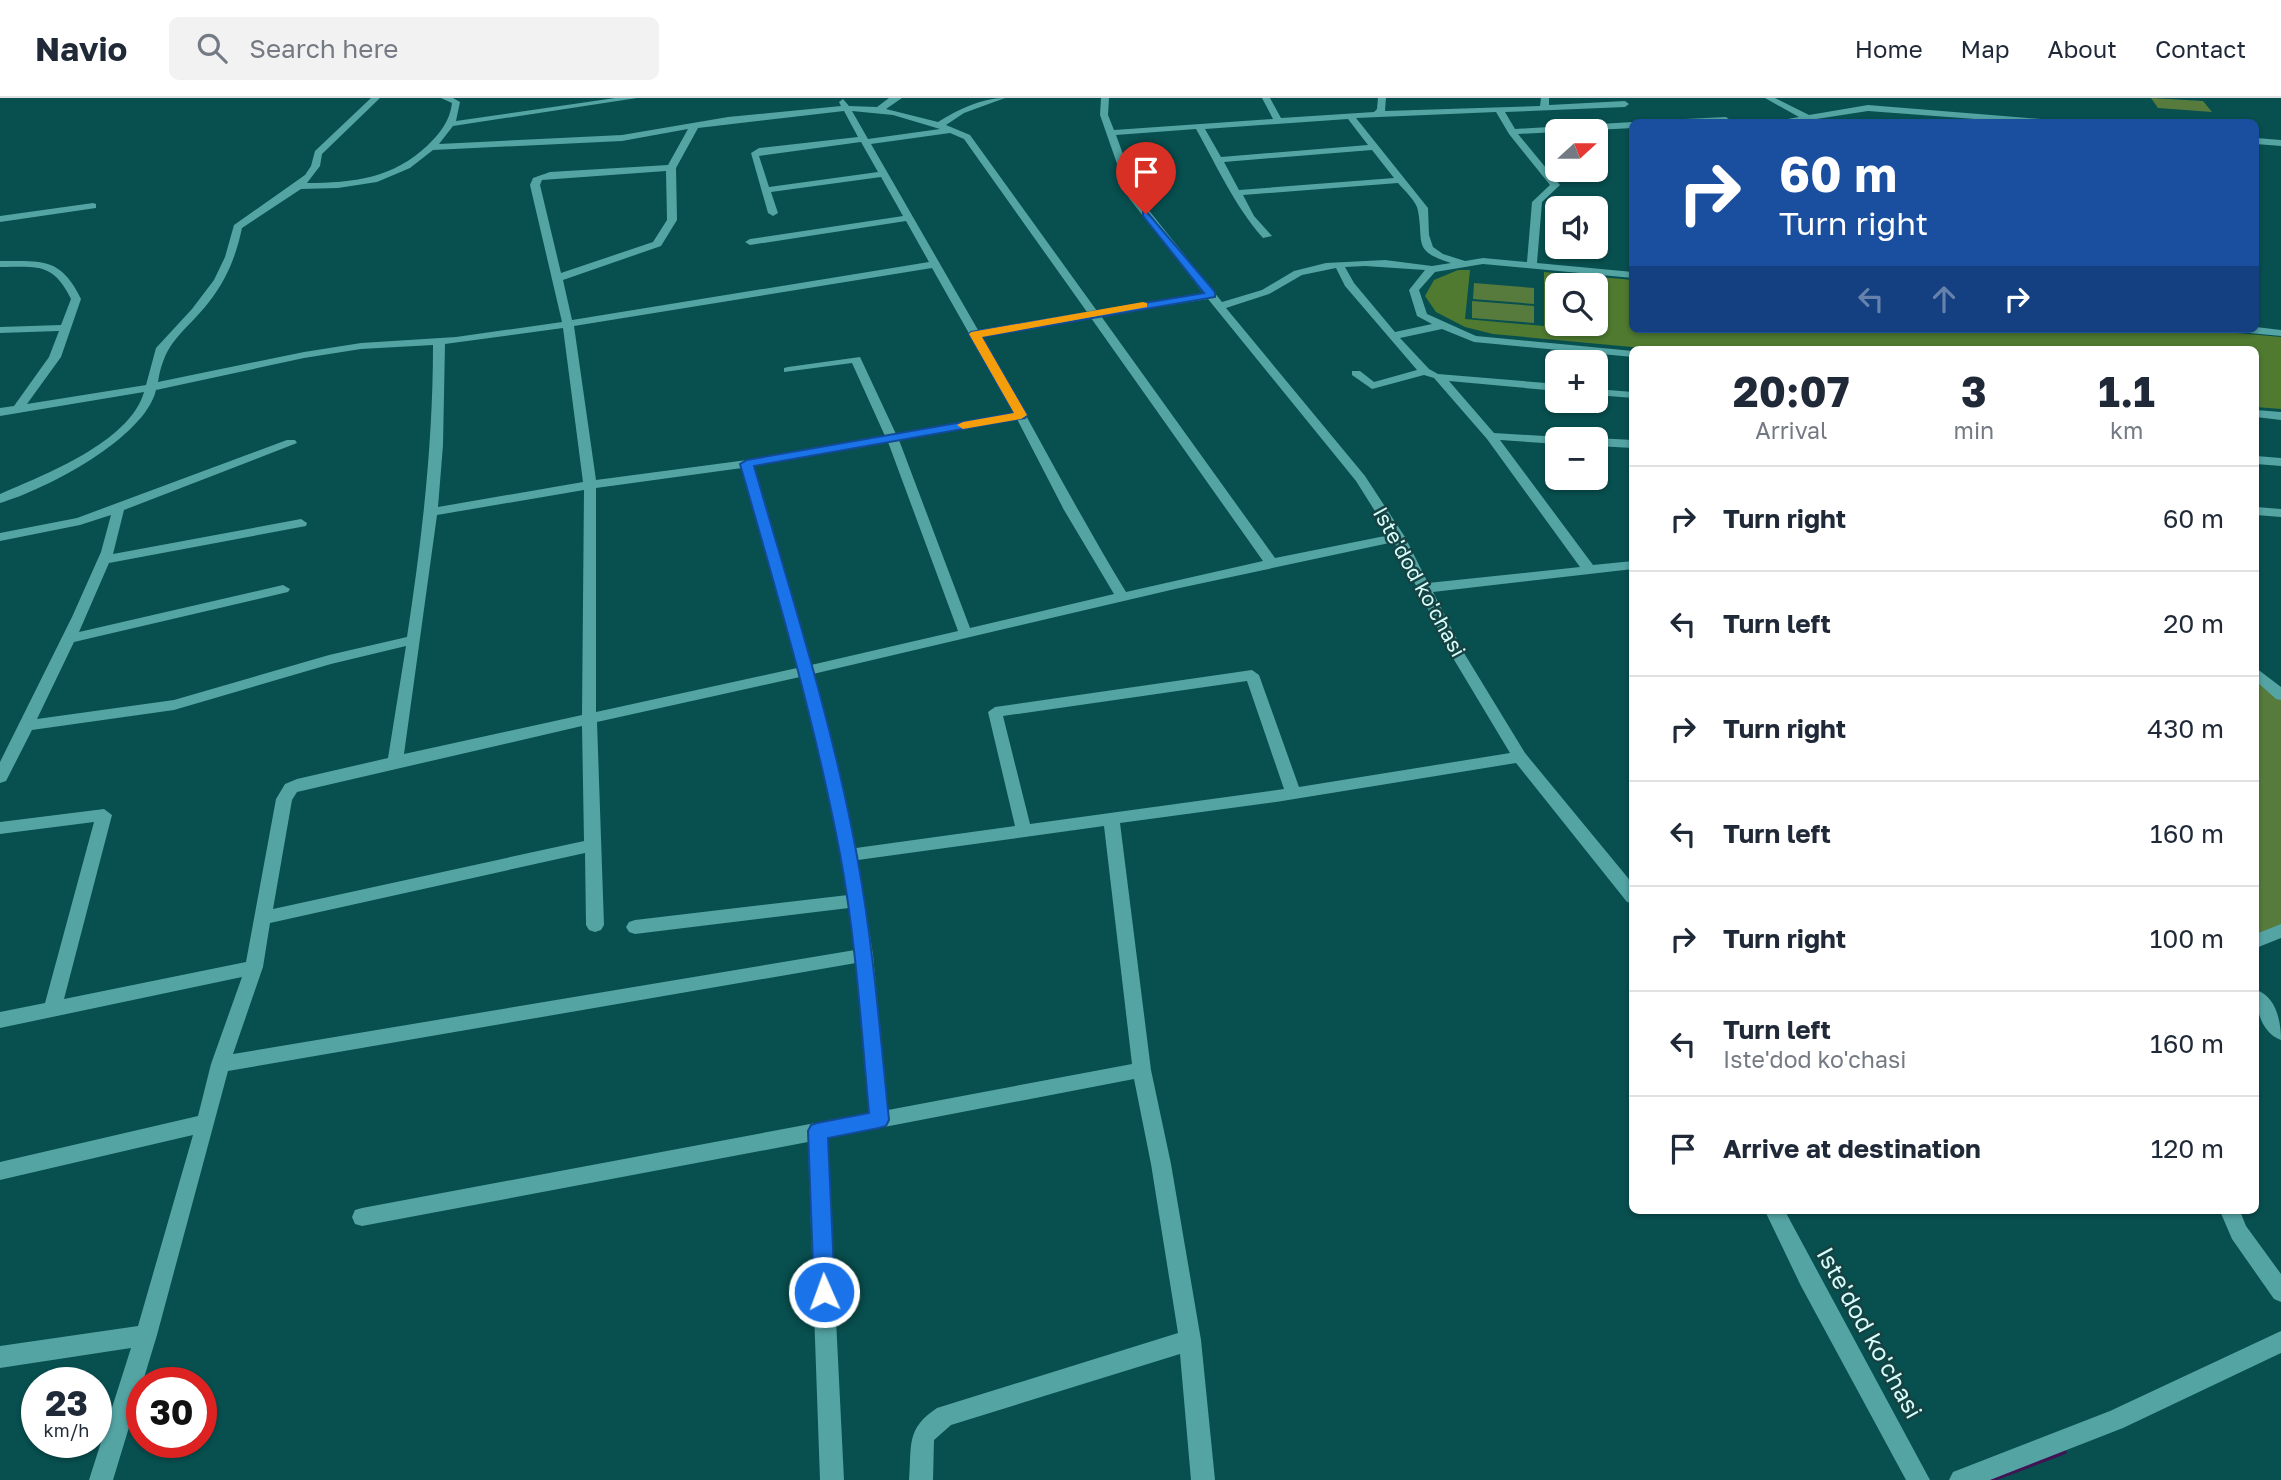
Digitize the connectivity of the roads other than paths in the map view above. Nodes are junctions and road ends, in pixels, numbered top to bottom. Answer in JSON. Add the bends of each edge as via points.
{"nodes":[{"id":1,"x":376,"y":98,"type":"edge"},
{"id":2,"x":445,"y":98,"type":"edge"},
{"id":3,"x":452,"y":98,"type":"edge"},
{"id":4,"x":633,"y":98,"type":"edge"},
{"id":5,"x":898,"y":98,"type":"edge"},
{"id":6,"x":1001,"y":98,"type":"edge"},
{"id":7,"x":1105,"y":98,"type":"edge"},
{"id":8,"x":1266,"y":98,"type":"edge"},
{"id":9,"x":1382,"y":98,"type":"edge"},
{"id":10,"x":1769,"y":98,"type":"edge"},
{"id":11,"x":1864,"y":98,"type":"edge"},
{"id":12,"x":844,"y":103,"type":"edge"},
{"id":13,"x":1544,"y":103,"type":"edge"},
{"id":14,"x":1625,"y":104,"type":"dead end"},
{"id":15,"x":1868,"y":108,"type":"junction"},
{"id":16,"x":879,"y":110,"type":"junction"},
{"id":17,"x":1500,"y":111,"type":"junction"},
{"id":18,"x":1854,"y":111,"type":"junction"},
{"id":19,"x":1376,"y":114,"type":"junction"},
{"id":20,"x":1352,"y":117,"type":"junction"},
{"id":21,"x":1808,"y":118,"type":"junction"},
{"id":22,"x":1802,"y":119,"type":"edge"},
{"id":23,"x":1858,"y":119,"type":"edge"},
{"id":24,"x":2004,"y":119,"type":"edge"},
{"id":25,"x":1279,"y":122,"type":"junction"},
{"id":26,"x":451,"y":124,"type":"junction"},
{"id":27,"x":941,"y":124,"type":"junction"},
{"id":28,"x":1629,"y":125,"type":"edge"},
{"id":29,"x":694,"y":127,"type":"junction"},
{"id":30,"x":1200,"y":128,"type":"junction"},
{"id":31,"x":952,"y":130,"type":"junction"},
{"id":32,"x":1512,"y":132,"type":"junction"},
{"id":33,"x":1110,"y":133,"type":"junction"},
{"id":34,"x":865,"y":140,"type":"junction"},
{"id":35,"x":2259,"y":141,"type":"edge"},
{"id":36,"x":2281,"y":143,"type":"edge"},
{"id":37,"x":431,"y":147,"type":"junction"},
{"id":38,"x":1377,"y":147,"type":"junction"},
{"id":39,"x":1217,"y":160,"type":"junction"},
{"id":40,"x":671,"y":168,"type":"junction"},
{"id":41,"x":884,"y":174,"type":"junction"},
{"id":42,"x":1403,"y":180,"type":"junction"},
{"id":43,"x":297,"y":186,"type":"junction"},
{"id":44,"x":766,"y":190,"type":"junction"},
{"id":45,"x":1235,"y":193,"type":"junction"},
{"id":46,"x":93,"y":206,"type":"dead end"},
{"id":47,"x":773,"y":213,"type":"dead end"},
{"id":48,"x":908,"y":218,"type":"junction"},
{"id":49,"x":0,"y":219,"type":"edge"},
{"id":50,"x":1267,"y":236,"type":"dead end"},
{"id":51,"x":750,"y":242,"type":"dead end"},
{"id":52,"x":0,"y":264,"type":"edge"},
{"id":53,"x":935,"y":264,"type":"junction"},
{"id":54,"x":1464,"y":264,"type":"junction"},
{"id":55,"x":1339,"y":265,"type":"junction"},
{"id":56,"x":1532,"y":265,"type":"junction"},
{"id":57,"x":1432,"y":269,"type":"junction"},
{"id":58,"x":1629,"y":275,"type":"edge"},
{"id":59,"x":557,"y":278,"type":"junction"},
{"id":60,"x":1215,"y":300,"type":"junction"},
{"id":61,"x":1093,"y":313,"type":"junction"},
{"id":62,"x":568,"y":324,"type":"junction"},
{"id":63,"x":1444,"y":325,"type":"junction"},
{"id":64,"x":64,"y":328,"type":"junction"},
{"id":65,"x":0,"y":330,"type":"edge"},
{"id":66,"x":2259,"y":331,"type":"edge"},
{"id":67,"x":2281,"y":333,"type":"edge"},
{"id":68,"x":975,"y":334,"type":"junction"},
{"id":69,"x":1392,"y":336,"type":"junction"},
{"id":70,"x":439,"y":340,"type":"junction"},
{"id":71,"x":1548,"y":350,"type":"edge"},
{"id":72,"x":1629,"y":354,"type":"edge"},
{"id":73,"x":1608,"y":355,"type":"edge"},
{"id":74,"x":788,"y":370,"type":"dead end"},
{"id":75,"x":1425,"y":371,"type":"junction"},
{"id":76,"x":1356,"y":373,"type":"dead end"},
{"id":77,"x":1438,"y":377,"type":"junction"},
{"id":78,"x":152,"y":387,"type":"junction"},
{"id":79,"x":1545,"y":387,"type":"edge"},
{"id":80,"x":1608,"y":393,"type":"edge"},
{"id":81,"x":1629,"y":396,"type":"edge"},
{"id":82,"x":18,"y":409,"type":"junction"},
{"id":83,"x":0,"y":412,"type":"edge"},
{"id":84,"x":2259,"y":414,"type":"edge"},
{"id":85,"x":1021,"y":415,"type":"junction"},
{"id":86,"x":2281,"y":416,"type":"edge"},
{"id":87,"x":1491,"y":436,"type":"junction"},
{"id":88,"x":892,"y":438,"type":"junction"},
{"id":89,"x":1545,"y":439,"type":"edge"},
{"id":90,"x":291,"y":443,"type":"dead end"},
{"id":91,"x":1608,"y":443,"type":"edge"},
{"id":92,"x":1629,"y":444,"type":"edge"},
{"id":93,"x":2259,"y":460,"type":"edge"},
{"id":94,"x":2281,"y":462,"type":"edge"},
{"id":95,"x":747,"y":464,"type":"junction"},
{"id":96,"x":590,"y":485,"type":"junction"},
{"id":97,"x":0,"y":499,"type":"edge"},
{"id":98,"x":118,"y":508,"type":"junction"},
{"id":99,"x":2259,"y":511,"type":"edge"},
{"id":100,"x":430,"y":512,"type":"junction"},
{"id":101,"x":2281,"y":513,"type":"edge"},
{"id":102,"x":301,"y":523,"type":"dead end"},
{"id":103,"x":0,"y":537,"type":"edge"},
{"id":104,"x":1398,"y":537,"type":"junction"},
{"id":105,"x":103,"y":560,"type":"junction"},
{"id":106,"x":1271,"y":562,"type":"junction"},
{"id":107,"x":1629,"y":565,"type":"edge"},
{"id":108,"x":1588,"y":569,"type":"junction"},
{"id":109,"x":1426,"y":588,"type":"junction"},
{"id":110,"x":283,"y":589,"type":"dead end"},
{"id":111,"x":1122,"y":596,"type":"junction"},
{"id":112,"x":965,"y":632,"type":"junction"},
{"id":113,"x":69,"y":639,"type":"junction"},
{"id":114,"x":413,"y":640,"type":"junction"},
{"id":115,"x":806,"y":671,"type":"junction"},
{"id":116,"x":2259,"y":676,"type":"edge"},
{"id":117,"x":2281,"y":695,"type":"edge"},
{"id":118,"x":589,"y":719,"type":"junction"},
{"id":119,"x":27,"y":726,"type":"junction"},
{"id":120,"x":5,"y":757,"type":"edge"},
{"id":121,"x":1520,"y":757,"type":"junction"},
{"id":122,"x":395,"y":761,"type":"junction"},
{"id":123,"x":0,"y":777,"type":"edge"},
{"id":124,"x":1293,"y":793,"type":"junction"},
{"id":125,"x":1111,"y":819,"type":"junction"},
{"id":126,"x":0,"y":828,"type":"edge"},
{"id":127,"x":1024,"y":831,"type":"junction"},
{"id":128,"x":593,"y":845,"type":"junction"},
{"id":129,"x":849,"y":855,"type":"junction"},
{"id":130,"x":1629,"y":892,"type":"edge"},
{"id":131,"x":856,"y":901,"type":"junction"},
{"id":132,"x":262,"y":918,"type":"junction"},
{"id":133,"x":595,"y":925,"type":"dead end"},
{"id":134,"x":635,"y":927,"type":"dead end"},
{"id":135,"x":2281,"y":931,"type":"edge"},
{"id":136,"x":2259,"y":940,"type":"edge"},
{"id":137,"x":863,"y":955,"type":"junction"},
{"id":138,"x":254,"y":967,"type":"junction"},
{"id":139,"x":2259,"y":1001,"type":"edge"},
{"id":140,"x":52,"y":1009,"type":"junction"},
{"id":141,"x":0,"y":1020,"type":"edge"},
{"id":142,"x":2281,"y":1032,"type":"edge"},
{"id":143,"x":220,"y":1064,"type":"junction"},
{"id":144,"x":1142,"y":1070,"type":"junction"},
{"id":145,"x":879,"y":1120,"type":"junction"},
{"id":146,"x":206,"y":1123,"type":"junction"},
{"id":147,"x":817,"y":1131,"type":"junction"},
{"id":148,"x":0,"y":1171,"type":"edge"},
{"id":149,"x":1776,"y":1214,"type":"edge"},
{"id":150,"x":2231,"y":1214,"type":"edge"},
{"id":151,"x":362,"y":1217,"type":"dead end"},
{"id":152,"x":2281,"y":1292,"type":"edge"},
{"id":153,"x":146,"y":1335,"type":"junction"},
{"id":154,"x":1190,"y":1340,"type":"junction"},
{"id":155,"x":2279,"y":1348,"type":"edge"},
{"id":156,"x":0,"y":1357,"type":"edge"},
{"id":157,"x":101,"y":1480,"type":"edge"},
{"id":158,"x":832,"y":1480,"type":"edge"},
{"id":159,"x":921,"y":1480,"type":"edge"},
{"id":160,"x":1203,"y":1480,"type":"edge"},
{"id":161,"x":1918,"y":1480,"type":"edge"},
{"id":162,"x":1961,"y":1480,"type":"edge"}],
"edges":[{"from":1,"to":43,"type":"street","via":[[318,153],[310,176]]},
{"from":2,"to":3,"type":"street"},
{"from":3,"to":26,"type":"street","via":[[456,115]]},
{"from":4,"to":26,"type":"street"},
{"from":5,"to":16,"type":"street"},
{"from":6,"to":27,"type":"street","via":[[961,111]]},
{"from":7,"to":33,"type":"street","name":"Iste'dod ko'chasi"},
{"from":8,"to":25,"type":"street"},
{"from":9,"to":19,"type":"street"},
{"from":10,"to":21,"type":"street"},
{"from":11,"to":15,"type":"street"},
{"from":12,"to":16,"type":"street"},
{"from":12,"to":29,"type":"street"},
{"from":12,"to":34,"type":"street"},
{"from":13,"to":14,"type":"street"},
{"from":13,"to":17,"type":"street"},
{"from":15,"to":18,"type":"street"},
{"from":15,"to":24,"type":"street"},
{"from":16,"to":27,"type":"street"},
{"from":17,"to":19,"type":"street"},
{"from":17,"to":32,"type":"street"},
{"from":18,"to":21,"type":"street"},
{"from":18,"to":23,"type":"street"},
{"from":19,"to":20,"type":"street"},
{"from":20,"to":25,"type":"street"},
{"from":20,"to":38,"type":"street"},
{"from":21,"to":22,"type":"street"},
{"from":25,"to":30,"type":"street"},
{"from":26,"to":37,"type":"street"},
{"from":27,"to":31,"type":"street"},
{"from":28,"to":32,"type":"street"},
{"from":29,"to":37,"type":"street","via":[[622,138]]},
{"from":29,"to":40,"type":"street"},
{"from":30,"to":33,"type":"street"},
{"from":30,"to":39,"type":"street"},
{"from":31,"to":34,"type":"street"},
{"from":31,"to":61,"type":"street","via":[[967,137]]},
{"from":32,"to":56,"type":"street","via":[[1555,186],[1537,202]]},
{"from":33,"to":60,"type":"street","name":"Iste'dod ko'chasi","via":[[1134,198]]},
{"from":34,"to":41,"type":"street"},
{"from":34,"to":44,"type":"street","via":[[760,151],[754,155]]},
{"from":35,"to":36,"type":"street"},
{"from":37,"to":43,"type":"street","via":[[393,175],[351,184]]},
{"from":38,"to":39,"type":"street"},
{"from":38,"to":42,"type":"street"},
{"from":39,"to":45,"type":"street"},
{"from":40,"to":59,"type":"street","via":[[672,220],[657,244]]},
{"from":40,"to":59,"type":"street","via":[[538,178],[535,190]]},
{"from":41,"to":44,"type":"street"},
{"from":41,"to":48,"type":"street"},
{"from":42,"to":45,"type":"street"},
{"from":42,"to":54,"type":"street","via":[[1423,208],[1428,248]]},
{"from":43,"to":78,"type":"street","via":[[237,227],[226,270],[160,351]]},
{"from":44,"to":47,"type":"street"},
{"from":45,"to":50,"type":"street"},
{"from":46,"to":49,"type":"street"},
{"from":48,"to":51,"type":"street"},
{"from":48,"to":53,"type":"street"},
{"from":52,"to":64,"type":"street","via":[[44,265],[64,275],[76,299]]},
{"from":53,"to":62,"type":"street"},
{"from":53,"to":68,"type":"street"},
{"from":54,"to":56,"type":"street"},
{"from":54,"to":57,"type":"street"},
{"from":55,"to":57,"type":"street","via":[[1418,264]]},
{"from":55,"to":60,"type":"street","via":[[1300,272],[1250,299]]},
{"from":55,"to":69,"type":"street"},
{"from":56,"to":58,"type":"street"},
{"from":57,"to":63,"type":"street","via":[[1414,290],[1422,316]]},
{"from":59,"to":62,"type":"street"},
{"from":60,"to":61,"type":"street"},
{"from":60,"to":104,"type":"street","name":"Iste'dod ko'chasi","via":[[1361,479]]},
{"from":61,"to":68,"type":"street"},
{"from":61,"to":106,"type":"street"},
{"from":62,"to":70,"type":"street"},
{"from":62,"to":96,"type":"street"},
{"from":63,"to":69,"type":"street"},
{"from":63,"to":71,"type":"street","via":[[1474,339]]},
{"from":64,"to":65,"type":"street"},
{"from":64,"to":82,"type":"street","via":[[55,356]]},
{"from":66,"to":67,"type":"street"},
{"from":68,"to":85,"type":"street"},
{"from":69,"to":75,"type":"street"},
{"from":70,"to":78,"type":"street","via":[[304,355]]},
{"from":70,"to":100,"type":"street","via":[[440,388]]},
{"from":72,"to":73,"type":"street"},
{"from":74,"to":88,"type":"street","via":[[856,359]]},
{"from":75,"to":76,"type":"street","via":[[1372,386]]},
{"from":75,"to":77,"type":"street"},
{"from":77,"to":79,"type":"street"},
{"from":77,"to":87,"type":"street"},
{"from":78,"to":82,"type":"street"},
{"from":78,"to":97,"type":"street","via":[[144,409],[92,453]]},
{"from":80,"to":81,"type":"street"},
{"from":82,"to":83,"type":"street"},
{"from":84,"to":86,"type":"street"},
{"from":85,"to":88,"type":"street"},
{"from":85,"to":111,"type":"street","via":[[1070,510]]},
{"from":87,"to":89,"type":"street"},
{"from":87,"to":108,"type":"street"},
{"from":88,"to":95,"type":"street"},
{"from":88,"to":112,"type":"street"},
{"from":90,"to":98,"type":"street"},
{"from":91,"to":92,"type":"street"},
{"from":93,"to":94,"type":"street"},
{"from":95,"to":96,"type":"street"},
{"from":95,"to":115,"type":"street"},
{"from":96,"to":100,"type":"street"},
{"from":96,"to":118,"type":"street"},
{"from":98,"to":103,"type":"street","via":[[80,521]]},
{"from":98,"to":105,"type":"street"},
{"from":99,"to":101,"type":"street"},
{"from":100,"to":114,"type":"street"},
{"from":102,"to":105,"type":"street"},
{"from":104,"to":106,"type":"street"},
{"from":104,"to":109,"type":"street","name":"Iste'dod ko'chasi"},
{"from":105,"to":113,"type":"street"},
{"from":106,"to":111,"type":"street"},
{"from":107,"to":108,"type":"street"},
{"from":108,"to":109,"type":"street"},
{"from":109,"to":121,"type":"street","name":"Iste'dod ko'chasi","via":[[1457,653]]},
{"from":110,"to":113,"type":"street"},
{"from":111,"to":112,"type":"street"},
{"from":112,"to":115,"type":"street"},
{"from":113,"to":119,"type":"street"},
{"from":114,"to":119,"type":"street","via":[[174,705]]},
{"from":114,"to":122,"type":"street"},
{"from":115,"to":118,"type":"street"},
{"from":115,"to":129,"type":"street"},
{"from":116,"to":117,"type":"street"},
{"from":118,"to":122,"type":"street"},
{"from":118,"to":128,"type":"street"},
{"from":119,"to":120,"type":"street"},
{"from":120,"to":123,"type":"street"},
{"from":121,"to":124,"type":"street"},
{"from":121,"to":130,"type":"street","name":"Iste'dod ko'chasi"},
{"from":122,"to":132,"type":"street","via":[[291,788],[284,799]]},
{"from":124,"to":125,"type":"street"},
{"from":124,"to":127,"type":"street","via":[[1252,676],[995,712]]},
{"from":125,"to":127,"type":"street"},
{"from":125,"to":144,"type":"street"},
{"from":126,"to":140,"type":"street","via":[[104,815]]},
{"from":127,"to":129,"type":"street"},
{"from":128,"to":132,"type":"street"},
{"from":128,"to":133,"type":"street"},
{"from":129,"to":131,"type":"street"},
{"from":131,"to":134,"type":"street"},
{"from":131,"to":137,"type":"street"},
{"from":132,"to":138,"type":"street"},
{"from":135,"to":136,"type":"street"},
{"from":137,"to":143,"type":"street"},
{"from":137,"to":145,"type":"street"},
{"from":138,"to":140,"type":"street"},
{"from":138,"to":143,"type":"street"},
{"from":139,"to":142,"type":"street"},
{"from":140,"to":141,"type":"street"},
{"from":143,"to":146,"type":"street"},
{"from":144,"to":145,"type":"street"},
{"from":144,"to":154,"type":"street"},
{"from":145,"to":147,"type":"street"},
{"from":146,"to":148,"type":"street"},
{"from":146,"to":153,"type":"street"},
{"from":147,"to":151,"type":"street"},
{"from":147,"to":158,"type":"street"},
{"from":149,"to":161,"type":"street","name":"Iste'dod ko'chasi"},
{"from":150,"to":152,"type":"street"},
{"from":153,"to":156,"type":"street"},
{"from":153,"to":157,"type":"street"},
{"from":154,"to":159,"type":"street","via":[[945,1416],[921,1436]]},
{"from":154,"to":160,"type":"street"},
{"from":155,"to":162,"type":"street","via":[[2115,1420]]}]}
